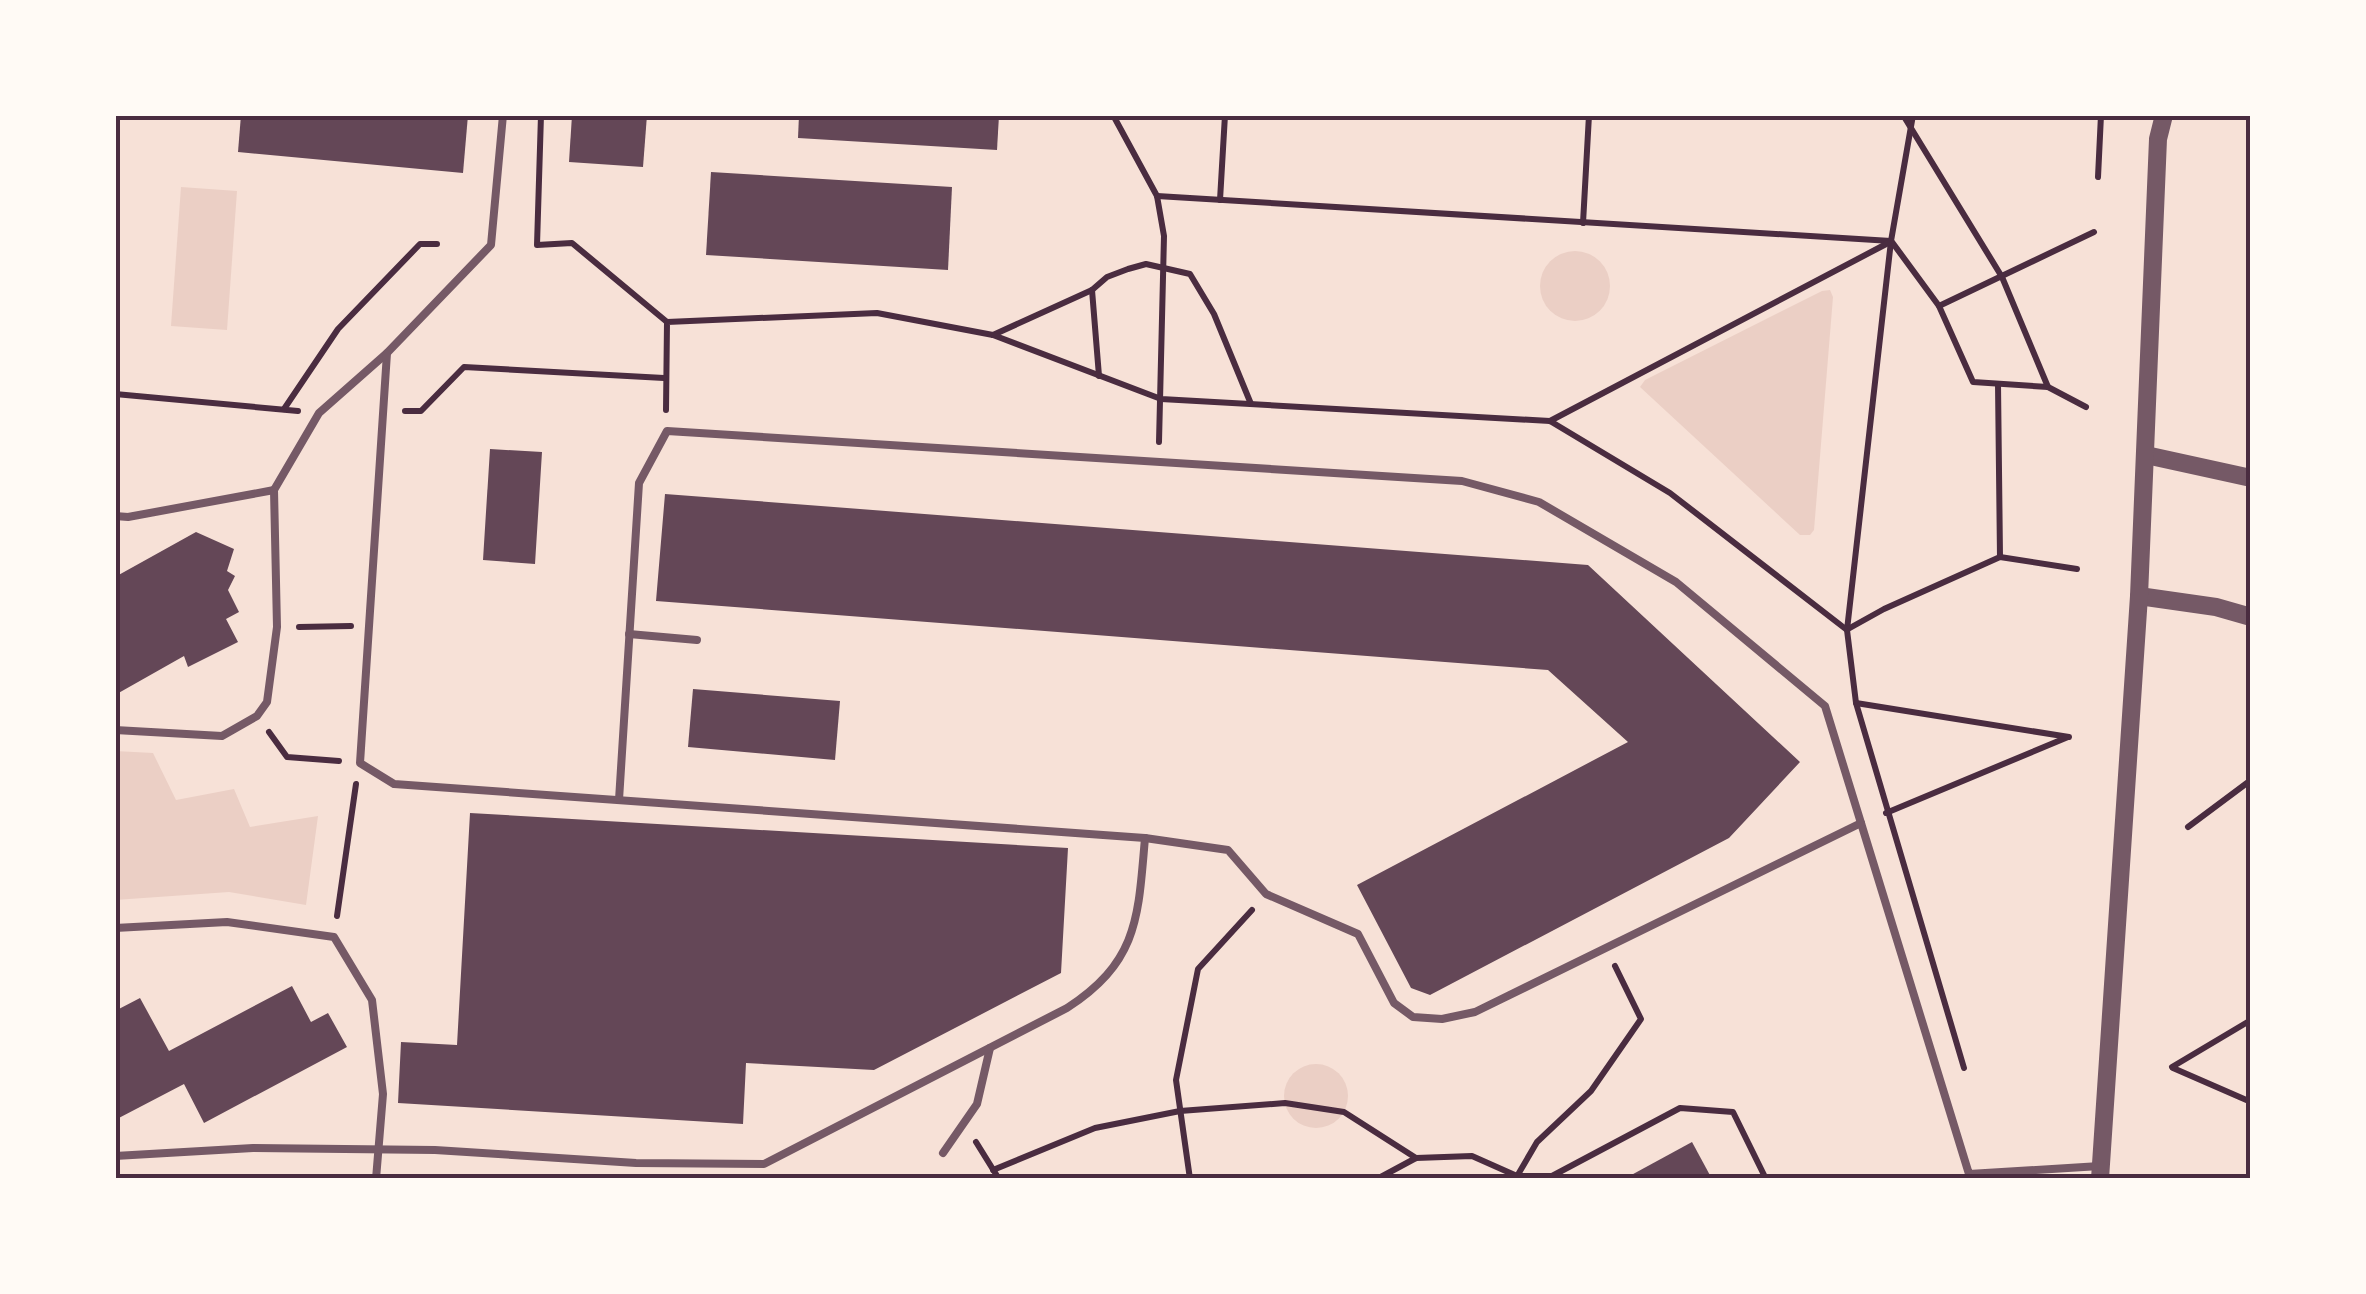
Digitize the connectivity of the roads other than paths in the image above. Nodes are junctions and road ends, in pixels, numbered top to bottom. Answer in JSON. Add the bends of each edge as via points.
{"nodes":[{"id":1,"x":502,"y":115,"type":"edge"},
{"id":2,"x":2154,"y":115,"type":"edge"},
{"id":3,"x":2164,"y":115,"type":"edge"},
{"id":4,"x":2158,"y":139,"type":"junction"},
{"id":5,"x":387,"y":353,"type":"junction"},
{"id":6,"x":2146,"y":455,"type":"junction"},
{"id":7,"x":2251,"y":478,"type":"edge"},
{"id":8,"x":274,"y":490,"type":"junction"},
{"id":9,"x":115,"y":516,"type":"edge"},
{"id":10,"x":2139,"y":596,"type":"junction"},
{"id":11,"x":2251,"y":617,"type":"edge"},
{"id":12,"x":629,"y":634,"type":"junction"},
{"id":13,"x":697,"y":640,"type":"dead end"},
{"id":14,"x":115,"y":730,"type":"edge"},
{"id":15,"x":619,"y":800,"type":"junction"},
{"id":16,"x":1861,"y":823,"type":"junction"},
{"id":17,"x":1144,"y":838,"type":"junction"},
{"id":18,"x":115,"y":928,"type":"edge"},
{"id":19,"x":990,"y":1048,"type":"junction"},
{"id":20,"x":378,"y":1150,"type":"junction"},
{"id":21,"x":944,"y":1153,"type":"dead end"},
{"id":22,"x":115,"y":1156,"type":"edge"},
{"id":23,"x":2100,"y":1172,"type":"edge"},
{"id":24,"x":2251,"y":1172,"type":"edge"},
{"id":25,"x":1964,"y":1177,"type":"edge"},
{"id":26,"x":376,"y":1179,"type":"edge"},
{"id":27,"x":2250,"y":1179,"type":"edge"}],
"edges":[{"from":1,"to":5,"type":"lane","via":[[491,246]]},
{"from":2,"to":4,"type":"street"},
{"from":3,"to":4,"type":"street"},
{"from":4,"to":6,"type":"street"},
{"from":5,"to":8,"type":"lane","via":[[319,412]]},
{"from":5,"to":15,"type":"lane","via":[[360,763],[394,784]]},
{"from":6,"to":7,"type":"street"},
{"from":6,"to":10,"type":"street"},
{"from":8,"to":9,"type":"lane"},
{"from":8,"to":14,"type":"lane","via":[[277,627],[267,702],[257,716],[222,736]]},
{"from":10,"to":11,"type":"street"},
{"from":10,"to":23,"type":"street"},
{"from":12,"to":13,"type":"lane"},
{"from":12,"to":15,"type":"lane"},
{"from":12,"to":16,"type":"lane","via":[[639,483],[667,431],[1462,481],[1539,502],[1676,582],[1825,706]]},
{"from":15,"to":17,"type":"lane"},
{"from":16,"to":17,"type":"lane","via":[[1474,1012],[1442,1019],[1413,1017],[1394,1003],[1358,934],[1266,894],[1228,850]]},
{"from":16,"to":25,"type":"lane"},
{"from":17,"to":19,"type":"lane","via":[[1134,930],[1120,959],[1098,988]]},
{"from":18,"to":20,"type":"lane","via":[[227,922],[334,936],[372,1000],[384,1094]]},
{"from":19,"to":20,"type":"lane","via":[[764,1164]]},
{"from":19,"to":21,"type":"lane","via":[[978,1104]]},
{"from":20,"to":22,"type":"lane"},
{"from":20,"to":26,"type":"lane"},
{"from":23,"to":25,"type":"lane"},
{"from":24,"to":27,"type":"lane"}]}
